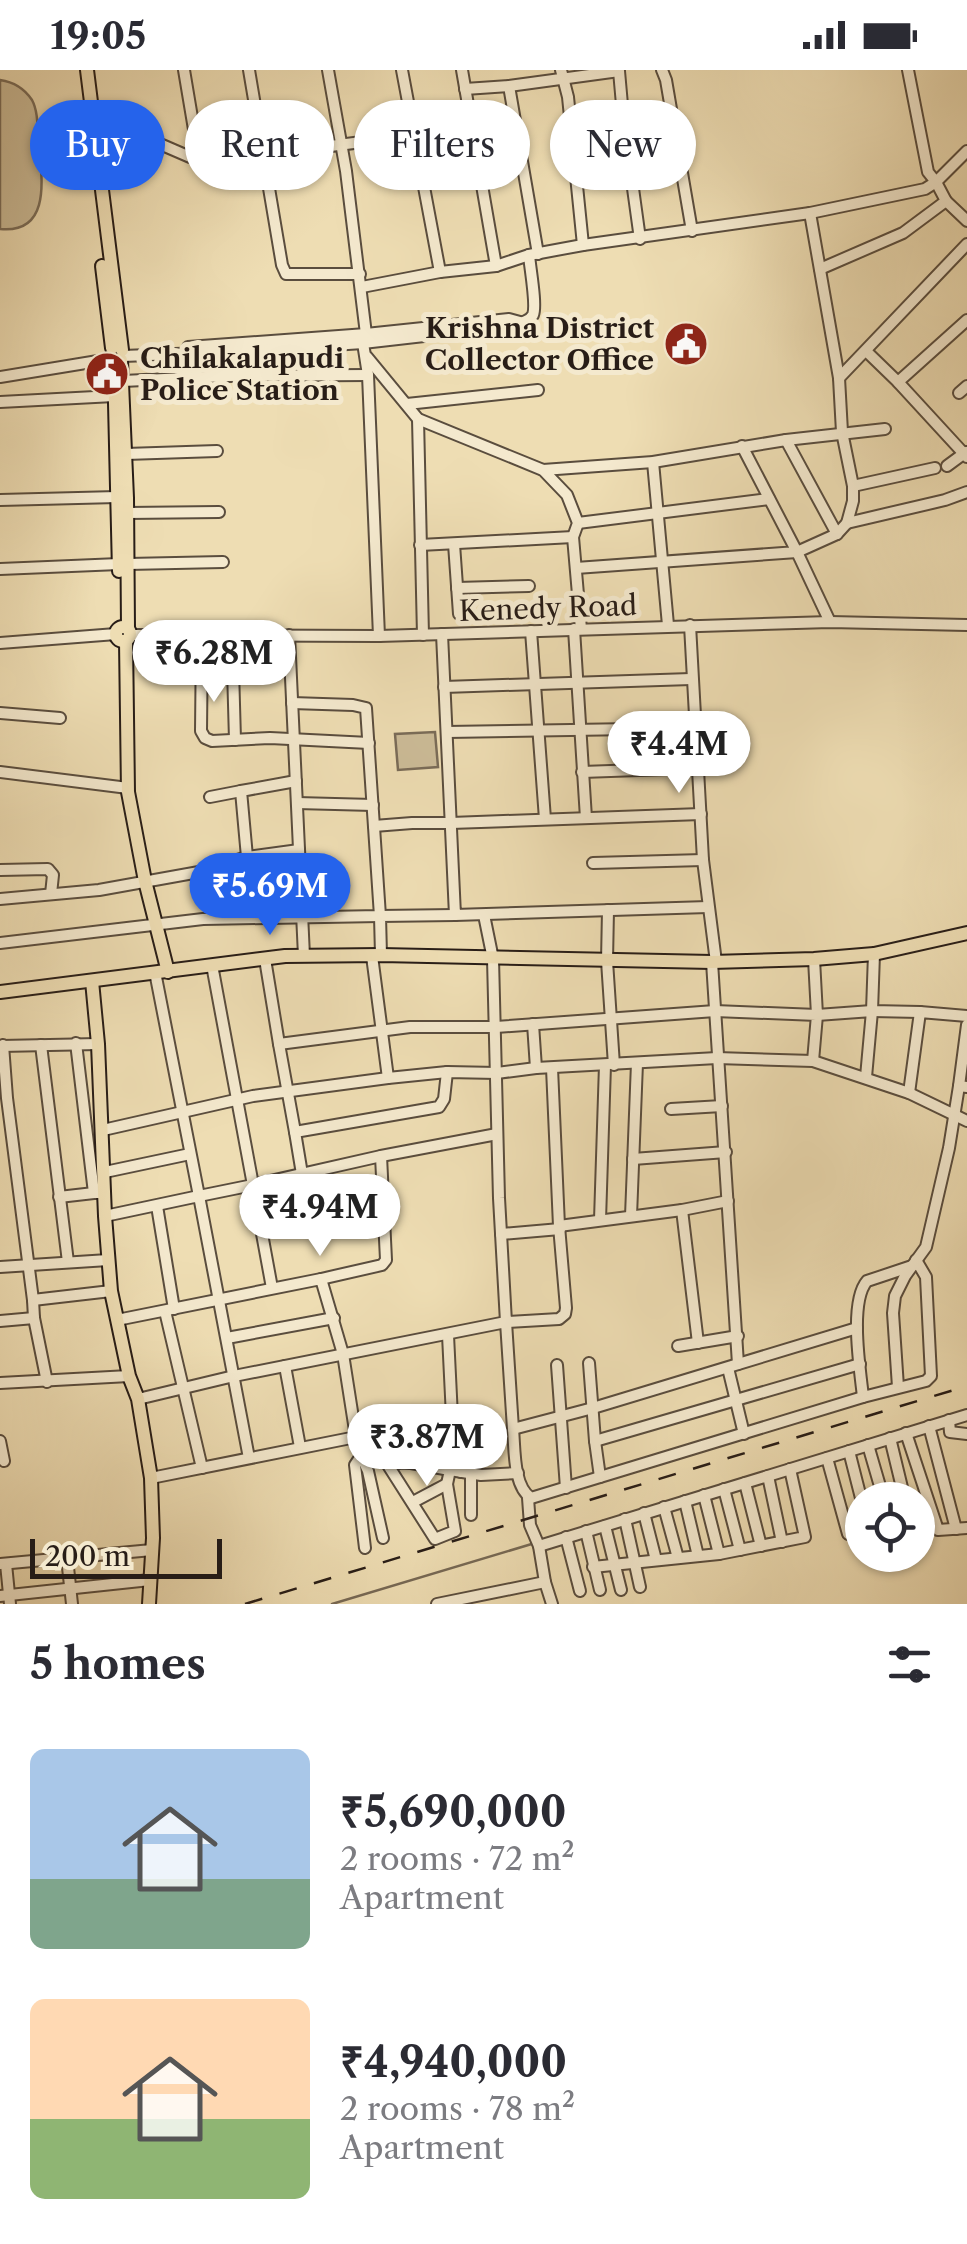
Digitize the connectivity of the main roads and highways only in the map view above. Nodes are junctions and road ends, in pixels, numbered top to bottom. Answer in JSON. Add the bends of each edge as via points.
{"nodes":[{"id":1,"x":78,"y":70,"type":"edge"},
{"id":2,"x":87,"y":70,"type":"edge"},
{"id":3,"x":118,"y":355,"type":"junction"},
{"id":4,"x":124,"y":564,"type":"junction"},
{"id":5,"x":967,"y":933,"type":"edge"},
{"id":6,"x":161,"y":972,"type":"junction"},
{"id":7,"x":92,"y":981,"type":"junction"},
{"id":8,"x":0,"y":992,"type":"edge"},
{"id":9,"x":149,"y":1604,"type":"edge"}],
"edges":[{"from":1,"to":3,"type":"main road"},
{"from":2,"to":3,"type":"main road"},
{"from":3,"to":4,"type":"main road","via":[[114,396]]},
{"from":3,"to":4,"type":"main road","via":[[126,454]]},
{"from":4,"to":6,"type":"main road","via":[[128,788],[158,925]]},
{"from":5,"to":6,"type":"main road","via":[[874,954],[814,959],[304,956]]},
{"from":6,"to":7,"type":"main road"},
{"from":7,"to":8,"type":"main road"},
{"from":7,"to":9,"type":"main road","via":[[105,1172],[99,1193],[111,1291],[151,1478]]}]}
